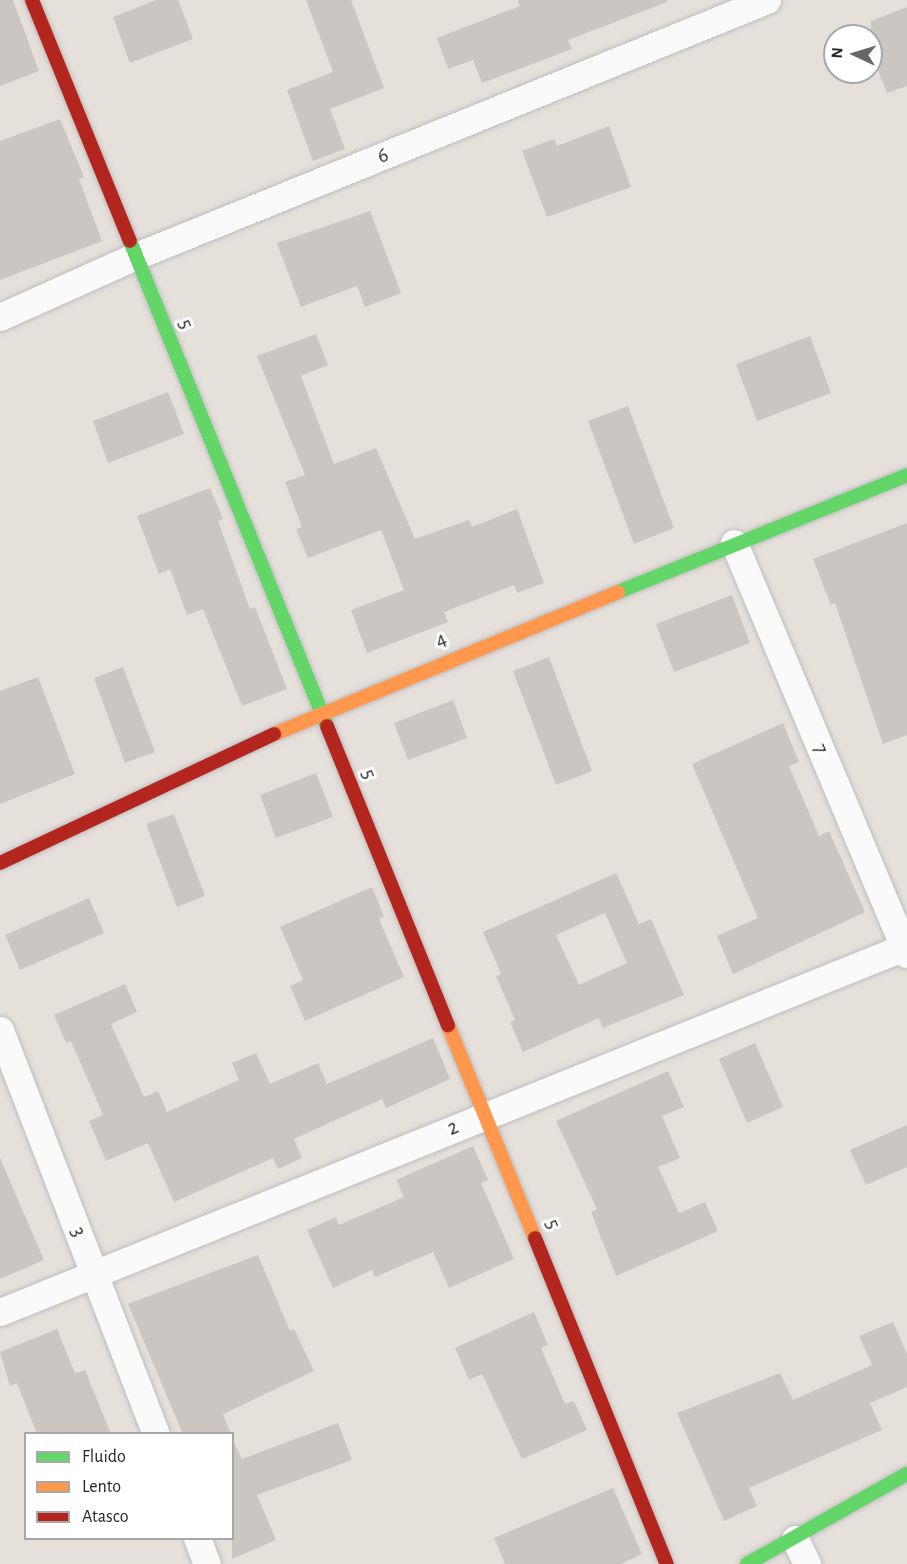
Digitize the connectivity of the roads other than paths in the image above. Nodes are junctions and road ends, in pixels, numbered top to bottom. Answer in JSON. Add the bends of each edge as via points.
{"nodes":[{"id":1,"x":32,"y":0,"type":"edge"},
{"id":2,"x":767,"y":0,"type":"edge"},
{"id":3,"x":136,"y":256,"type":"junction"},
{"id":4,"x":0,"y":317,"type":"edge"},
{"id":5,"x":907,"y":475,"type":"edge"},
{"id":6,"x":734,"y":543,"type":"junction"},
{"id":7,"x":321,"y":712,"type":"junction"},
{"id":8,"x":0,"y":863,"type":"edge"},
{"id":9,"x":906,"y":949,"type":"edge"},
{"id":10,"x":0,"y":1030,"type":"edge"},
{"id":11,"x":486,"y":1115,"type":"junction"},
{"id":12,"x":94,"y":1273,"type":"junction"},
{"id":13,"x":0,"y":1312,"type":"edge"},
{"id":14,"x":155,"y":1432,"type":"edge"},
{"id":15,"x":907,"y":1474,"type":"edge"},
{"id":16,"x":795,"y":1539,"type":"junction"},
{"id":17,"x":197,"y":1540,"type":"edge"},
{"id":18,"x":207,"y":1564,"type":"edge"},
{"id":19,"x":667,"y":1564,"type":"edge"},
{"id":20,"x":747,"y":1564,"type":"edge"},
{"id":21,"x":807,"y":1564,"type":"edge"}],
"edges":[{"from":1,"to":3,"type":"street","name":"5"},
{"from":2,"to":3,"type":"street","name":"6"},
{"from":3,"to":4,"type":"street","name":"6"},
{"from":3,"to":7,"type":"street","name":"5"},
{"from":5,"to":6,"type":"street","name":"4"},
{"from":6,"to":7,"type":"street","name":"4"},
{"from":6,"to":9,"type":"street","name":"7"},
{"from":7,"to":8,"type":"street","name":"4"},
{"from":7,"to":11,"type":"street","name":"5"},
{"from":9,"to":11,"type":"street","name":"2"},
{"from":10,"to":12,"type":"street","name":"3"},
{"from":11,"to":12,"type":"street","name":"2"},
{"from":11,"to":19,"type":"street","name":"5"},
{"from":12,"to":13,"type":"street","name":"2"},
{"from":12,"to":14,"type":"street","name":"3"},
{"from":15,"to":16,"type":"street"},
{"from":16,"to":20,"type":"street"},
{"from":16,"to":21,"type":"street"},
{"from":17,"to":18,"type":"street"}]}
